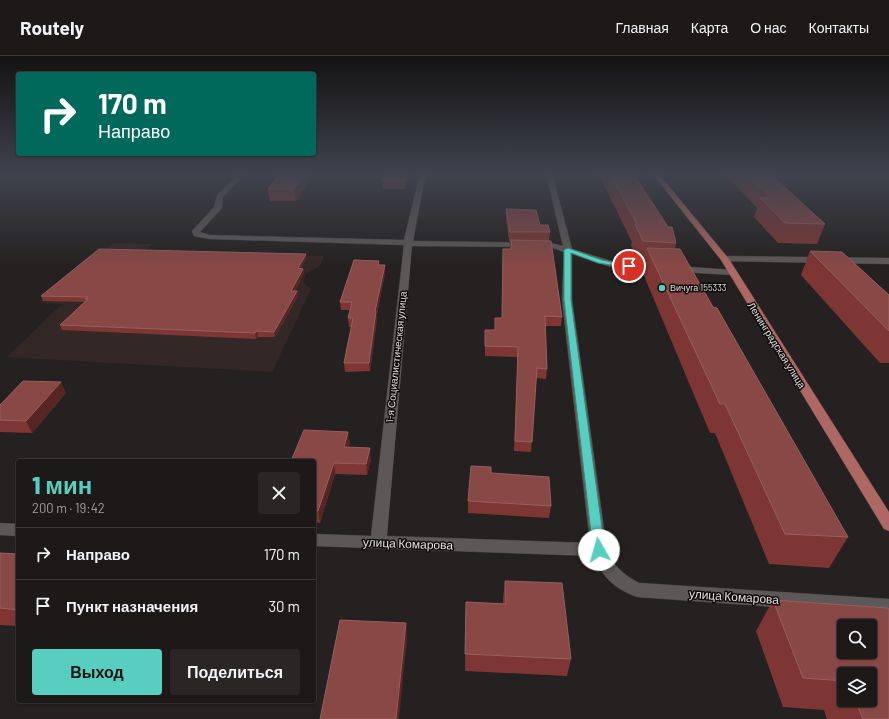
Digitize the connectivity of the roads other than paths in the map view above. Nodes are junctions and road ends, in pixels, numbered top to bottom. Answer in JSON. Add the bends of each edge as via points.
{"nodes":[{"id":1,"x":219,"y":204,"type":"edge"},
{"id":2,"x":416,"y":204,"type":"edge"},
{"id":3,"x":557,"y":204,"type":"edge"},
{"id":4,"x":680,"y":204,"type":"edge"},
{"id":5,"x":408,"y":243,"type":"junction"},
{"id":6,"x":568,"y":250,"type":"junction"},
{"id":7,"x":725,"y":259,"type":"junction"},
{"id":8,"x":889,"y":261,"type":"edge"},
{"id":9,"x":732,"y":272,"type":"junction"},
{"id":10,"x":889,"y":525,"type":"edge"},
{"id":11,"x":0,"y":529,"type":"edge"},
{"id":12,"x":16,"y":530,"type":"edge"},
{"id":13,"x":316,"y":540,"type":"edge"},
{"id":14,"x":378,"y":543,"type":"junction"},
{"id":15,"x":599,"y":550,"type":"junction"},
{"id":16,"x":889,"y":607,"type":"edge"}],
"edges":[{"from":1,"to":5,"type":"street","via":[[218,208],[196,231],[198,234],[225,238]]},
{"from":2,"to":5,"type":"street","name":"1-я Социалистическая улица"},
{"from":3,"to":6,"type":"street","name":"улица Комарова"},
{"from":4,"to":7,"type":"main road","name":"Ленинградская улица"},
{"from":5,"to":6,"type":"street","via":[[551,245]]},
{"from":5,"to":14,"type":"street","name":"1-я Социалистическая улица"},
{"from":6,"to":9,"type":"street","via":[[614,264]]},
{"from":6,"to":15,"type":"street","name":"улица Комарова","via":[[567,300]]},
{"from":7,"to":8,"type":"street"},
{"from":7,"to":9,"type":"main road","name":"Ленинградская улица"},
{"from":9,"to":10,"type":"main road","name":"Ленинградская улица"},
{"from":11,"to":12,"type":"street"},
{"from":13,"to":14,"type":"street","name":"улица Комарова"},
{"from":14,"to":15,"type":"street","name":"улица Комарова"},
{"from":15,"to":16,"type":"street","name":"улица Комарова","via":[[603,564],[616,579],[636,590]]}]}
